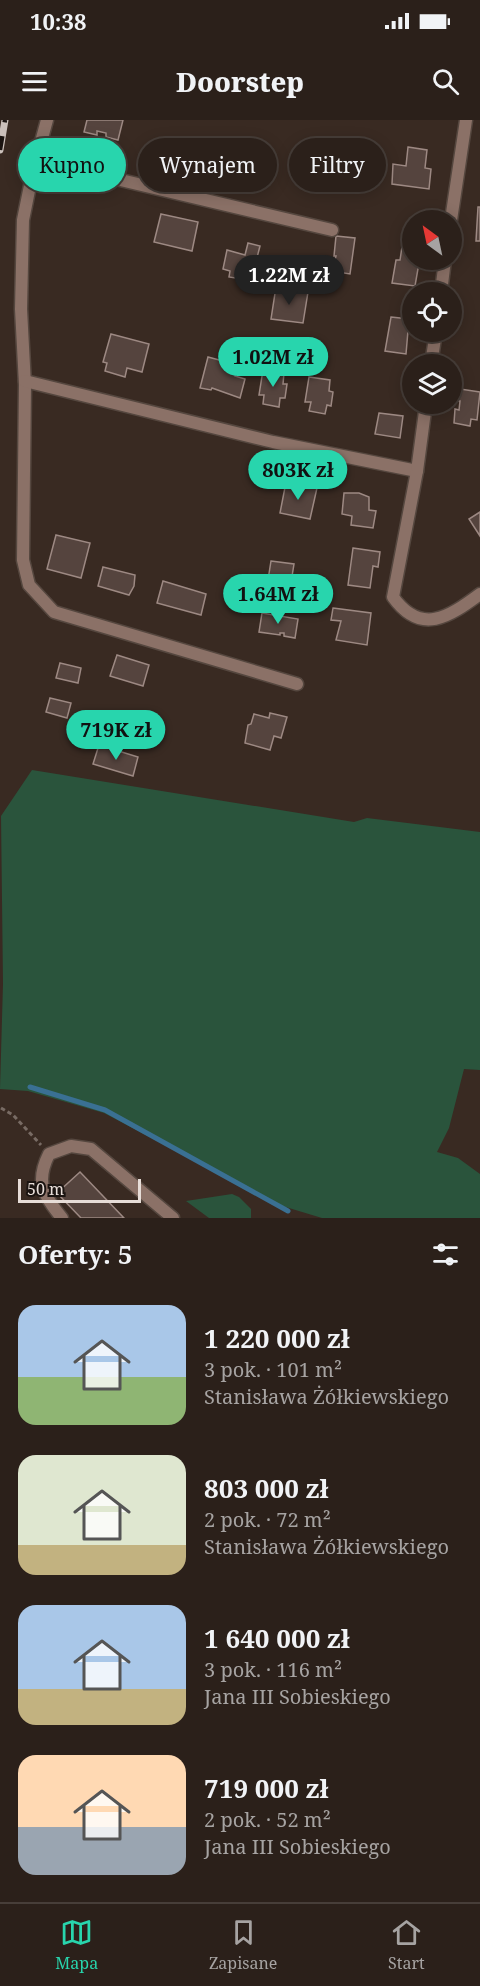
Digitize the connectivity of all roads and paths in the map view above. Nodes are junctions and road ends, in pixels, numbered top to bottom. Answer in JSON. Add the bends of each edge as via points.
{"nodes":[{"id":1,"x":47,"y":120,"type":"edge"},
{"id":2,"x":466,"y":120,"type":"edge"},
{"id":3,"x":42,"y":138,"type":"edge"},
{"id":4,"x":126,"y":181,"type":"edge"},
{"id":5,"x":29,"y":192,"type":"edge"},
{"id":6,"x":452,"y":210,"type":"edge"},
{"id":7,"x":332,"y":230,"type":"dead end"},
{"id":8,"x":25,"y":381,"type":"junction"},
{"id":9,"x":425,"y":414,"type":"edge"},
{"id":10,"x":417,"y":471,"type":"junction"},
{"id":11,"x":480,"y":594,"type":"edge"},
{"id":12,"x":297,"y":684,"type":"dead end"},
{"id":13,"x":1,"y":1108,"type":"edge"},
{"id":14,"x":49,"y":1154,"type":"junction"},
{"id":15,"x":62,"y":1218,"type":"edge"},
{"id":16,"x":173,"y":1218,"type":"edge"}],
"edges":[{"from":1,"to":3,"type":"street"},
{"from":2,"to":6,"type":"street"},
{"from":4,"to":7,"type":"street"},
{"from":5,"to":8,"type":"street","via":[[23,220],[21,309]]},
{"from":8,"to":10,"type":"street","via":[[273,442]]},
{"from":8,"to":12,"type":"street","via":[[23,560],[29,585],[35,592],[54,612]]},
{"from":9,"to":10,"type":"street"},
{"from":10,"to":11,"type":"street","via":[[393,597],[402,610],[422,621],[445,618]]},
{"from":13,"to":14,"type":"path","via":[[13,1115]]},
{"from":14,"to":15,"type":"street","via":[[41,1170],[46,1199]]},
{"from":14,"to":16,"type":"street","via":[[71,1146],[91,1149]]}]}
